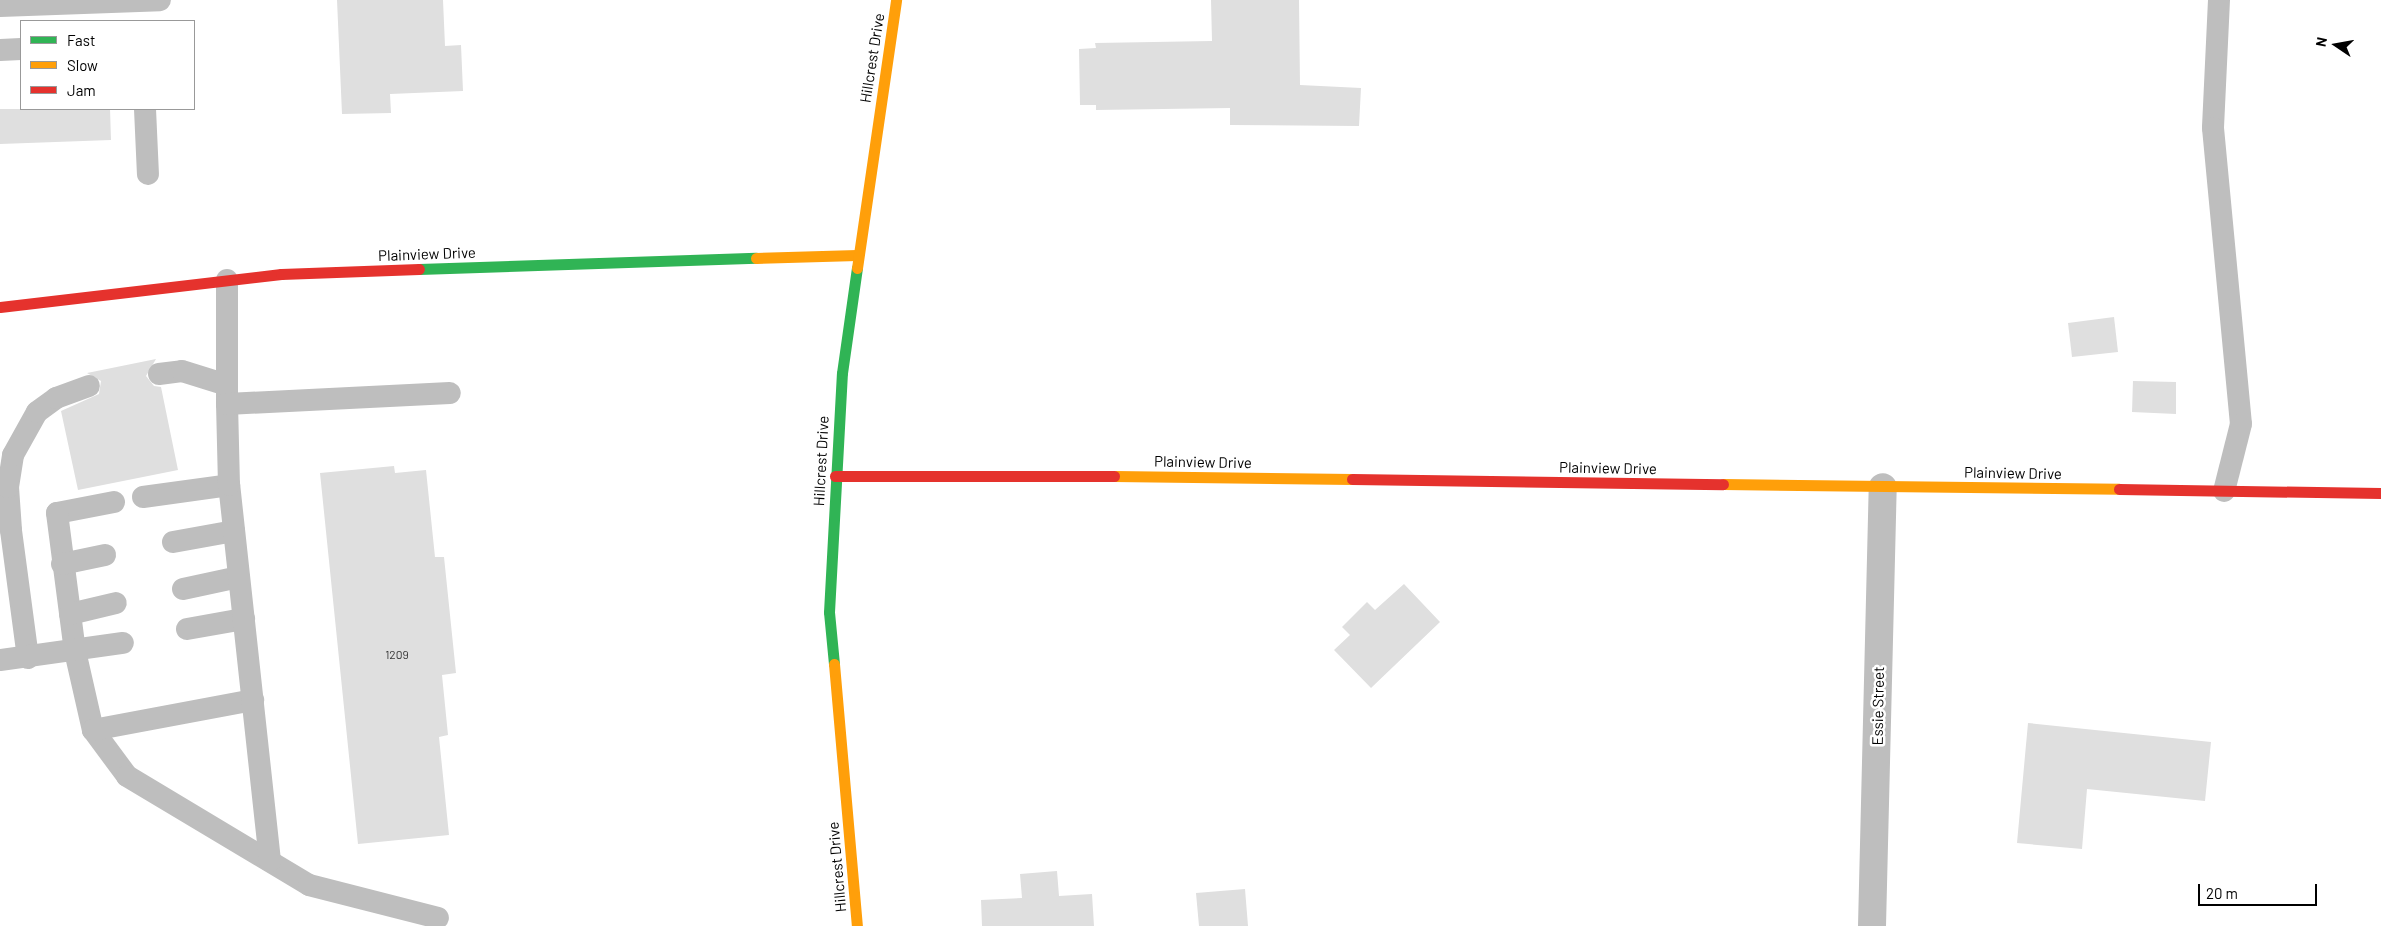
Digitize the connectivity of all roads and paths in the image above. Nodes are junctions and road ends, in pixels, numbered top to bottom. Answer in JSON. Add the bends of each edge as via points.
{"nodes":[{"id":1,"x":160,"y":0,"type":"edge"},
{"id":2,"x":896,"y":0,"type":"edge"},
{"id":3,"x":2219,"y":0,"type":"edge"},
{"id":4,"x":0,"y":6,"type":"edge"},
{"id":5,"x":20,"y":49,"type":"edge"},
{"id":6,"x":0,"y":50,"type":"edge"},
{"id":7,"x":145,"y":110,"type":"edge"},
{"id":8,"x":148,"y":174,"type":"dead end"},
{"id":9,"x":857,"y":255,"type":"junction"},
{"id":10,"x":227,"y":280,"type":"junction"},
{"id":11,"x":0,"y":306,"type":"edge"},
{"id":12,"x":158,"y":374,"type":"dead end"},
{"id":13,"x":89,"y":386,"type":"dead end"},
{"id":14,"x":450,"y":393,"type":"dead end"},
{"id":15,"x":227,"y":395,"type":"junction"},
{"id":16,"x":835,"y":476,"type":"junction"},
{"id":17,"x":228,"y":485,"type":"junction"},
{"id":18,"x":1883,"y":487,"type":"junction"},
{"id":19,"x":2224,"y":491,"type":"junction"},
{"id":20,"x":2381,"y":493,"type":"edge"},
{"id":21,"x":143,"y":496,"type":"dead end"},
{"id":22,"x":114,"y":502,"type":"dead end"},
{"id":23,"x":234,"y":531,"type":"junction"},
{"id":24,"x":173,"y":542,"type":"dead end"},
{"id":25,"x":105,"y":555,"type":"dead end"},
{"id":26,"x":62,"y":564,"type":"junction"},
{"id":27,"x":239,"y":577,"type":"junction"},
{"id":28,"x":184,"y":589,"type":"dead end"},
{"id":29,"x":116,"y":603,"type":"dead end"},
{"id":30,"x":70,"y":614,"type":"junction"},
{"id":31,"x":244,"y":619,"type":"junction"},
{"id":32,"x":186,"y":629,"type":"dead end"},
{"id":33,"x":123,"y":643,"type":"dead end"},
{"id":34,"x":75,"y":651,"type":"junction"},
{"id":35,"x":28,"y":658,"type":"junction"},
{"id":36,"x":0,"y":660,"type":"edge"},
{"id":37,"x":253,"y":700,"type":"junction"},
{"id":38,"x":93,"y":730,"type":"junction"},
{"id":39,"x":270,"y":861,"type":"junction"},
{"id":40,"x":438,"y":918,"type":"dead end"},
{"id":41,"x":857,"y":926,"type":"edge"},
{"id":42,"x":1872,"y":926,"type":"edge"}],
"edges":[{"from":1,"to":4,"type":"lane"},
{"from":2,"to":9,"type":"street","name":"Hillcrest Drive"},
{"from":3,"to":19,"type":"lane","via":[[2214,128],[2241,424]]},
{"from":5,"to":6,"type":"lane"},
{"from":7,"to":8,"type":"lane"},
{"from":9,"to":10,"type":"street","name":"Plainview Drive","via":[[281,274]]},
{"from":9,"to":16,"type":"street","name":"Hillcrest Drive","via":[[842,373]]},
{"from":10,"to":11,"type":"street","name":"Plainview Drive"},
{"from":10,"to":15,"type":"lane"},
{"from":12,"to":15,"type":"lane","via":[[182,371]]},
{"from":13,"to":35,"type":"lane","via":[[56,398],[37,412],[13,455],[8,487],[11,530]]},
{"from":14,"to":15,"type":"lane"},
{"from":15,"to":17,"type":"lane"},
{"from":16,"to":18,"type":"street","name":"Plainview Drive","via":[[1078,475]]},
{"from":16,"to":41,"type":"street","name":"Hillcrest Drive","via":[[829,612]]},
{"from":17,"to":21,"type":"lane"},
{"from":17,"to":23,"type":"lane"},
{"from":18,"to":19,"type":"street","name":"Plainview Drive"},
{"from":18,"to":42,"type":"street","name":"Essie Street"},
{"from":19,"to":20,"type":"street","name":"Plainview Drive"},
{"from":22,"to":26,"type":"lane","via":[[57,513]]},
{"from":23,"to":24,"type":"lane"},
{"from":23,"to":27,"type":"lane"},
{"from":25,"to":26,"type":"lane"},
{"from":26,"to":30,"type":"lane"},
{"from":27,"to":28,"type":"lane"},
{"from":27,"to":31,"type":"lane"},
{"from":29,"to":30,"type":"lane"},
{"from":30,"to":34,"type":"lane"},
{"from":31,"to":32,"type":"lane"},
{"from":31,"to":37,"type":"lane"},
{"from":33,"to":34,"type":"lane"},
{"from":34,"to":35,"type":"lane"},
{"from":34,"to":38,"type":"lane"},
{"from":35,"to":36,"type":"lane"},
{"from":37,"to":38,"type":"lane"},
{"from":37,"to":39,"type":"lane"},
{"from":38,"to":39,"type":"lane","via":[[128,776]]},
{"from":39,"to":40,"type":"lane","via":[[309,885]]}]}
